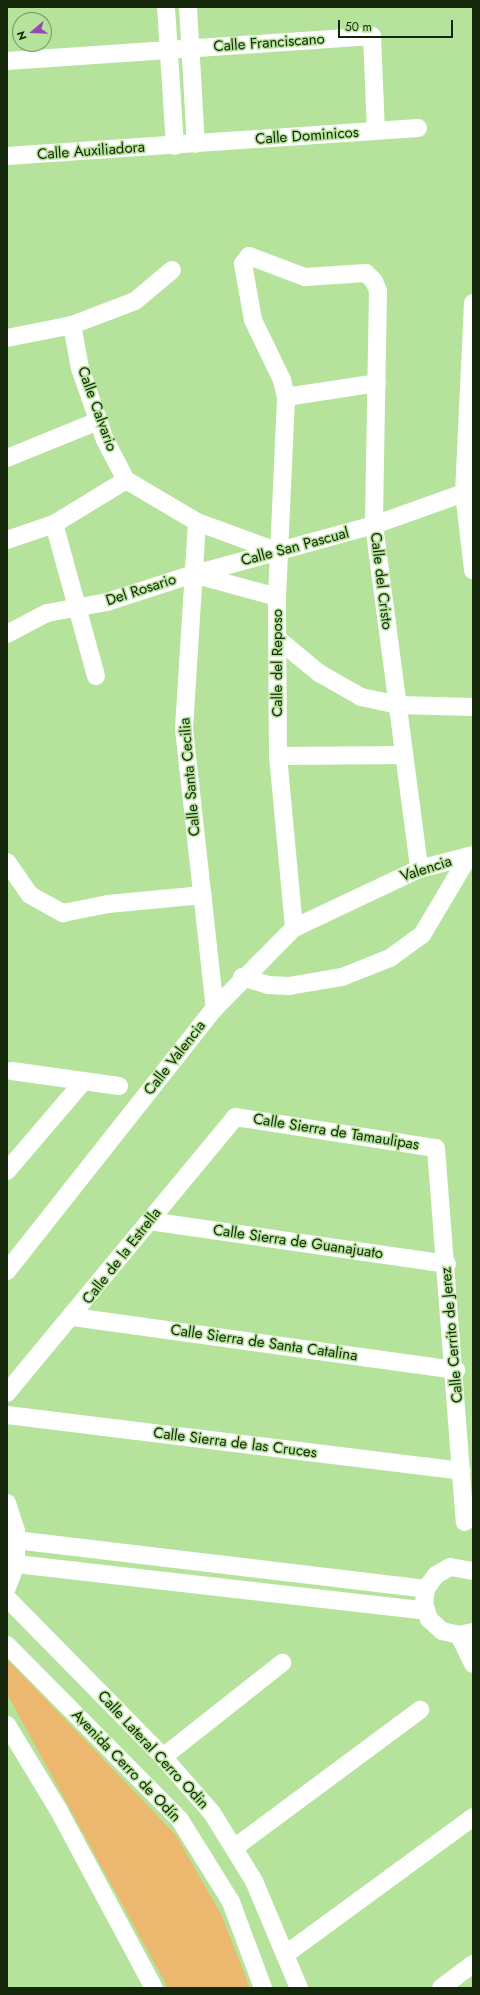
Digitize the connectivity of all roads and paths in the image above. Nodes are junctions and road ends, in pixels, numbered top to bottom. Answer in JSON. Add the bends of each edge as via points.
{"nodes":[{"id":1,"x":166,"y":7,"type":"edge"},
{"id":2,"x":188,"y":7,"type":"edge"},
{"id":3,"x":190,"y":49,"type":"junction"},
{"id":4,"x":169,"y":50,"type":"junction"},
{"id":5,"x":7,"y":61,"type":"edge"},
{"id":6,"x":418,"y":128,"type":"dead end"},
{"id":7,"x":376,"y":130,"type":"junction"},
{"id":8,"x":196,"y":144,"type":"junction"},
{"id":9,"x":175,"y":146,"type":"junction"},
{"id":10,"x":7,"y":156,"type":"edge"},
{"id":11,"x":172,"y":270,"type":"dead end"},
{"id":12,"x":378,"y":291,"type":"joint"},
{"id":13,"x":473,"y":303,"type":"edge"},
{"id":14,"x":473,"y":311,"type":"edge"},
{"id":15,"x":72,"y":325,"type":"junction"},
{"id":16,"x":7,"y":338,"type":"edge"},
{"id":17,"x":378,"y":382,"type":"junction"},
{"id":18,"x":286,"y":397,"type":"junction"},
{"id":19,"x":98,"y":421,"type":"junction"},
{"id":20,"x":7,"y":458,"type":"edge"},
{"id":21,"x":126,"y":480,"type":"junction"},
{"id":22,"x":464,"y":493,"type":"junction"},
{"id":23,"x":197,"y":522,"type":"junction"},
{"id":24,"x":54,"y":524,"type":"junction"},
{"id":25,"x":374,"y":525,"type":"junction"},
{"id":26,"x":7,"y":540,"type":"edge"},
{"id":27,"x":279,"y":552,"type":"junction"},
{"id":28,"x":473,"y":570,"type":"edge"},
{"id":29,"x":193,"y":574,"type":"junction"},
{"id":30,"x":278,"y":597,"type":"junction"},
{"id":31,"x":77,"y":609,"type":"junction"},
{"id":32,"x":7,"y":634,"type":"edge"},
{"id":33,"x":279,"y":640,"type":"junction"},
{"id":34,"x":96,"y":676,"type":"dead end"},
{"id":35,"x":398,"y":705,"type":"junction"},
{"id":36,"x":473,"y":707,"type":"edge"},
{"id":37,"x":404,"y":755,"type":"junction"},
{"id":38,"x":278,"y":756,"type":"junction"},
{"id":39,"x":471,"y":855,"type":"edge"},
{"id":40,"x":7,"y":862,"type":"edge"},
{"id":41,"x":419,"y":869,"type":"junction"},
{"id":42,"x":379,"y":886,"type":"joint"},
{"id":43,"x":203,"y":895,"type":"junction"},
{"id":44,"x":294,"y":928,"type":"junction"},
{"id":45,"x":242,"y":977,"type":"junction"},
{"id":46,"x":215,"y":1008,"type":"junction"},
{"id":47,"x":12,"y":1071,"type":"dead end"},
{"id":48,"x":84,"y":1081,"type":"junction"},
{"id":49,"x":119,"y":1086,"type":"dead end"},
{"id":50,"x":235,"y":1117,"type":"joint"},
{"id":51,"x":436,"y":1148,"type":"joint"},
{"id":52,"x":7,"y":1172,"type":"edge"},
{"id":53,"x":148,"y":1221,"type":"junction"},
{"id":54,"x":447,"y":1264,"type":"junction"},
{"id":55,"x":7,"y":1272,"type":"edge"},
{"id":56,"x":73,"y":1317,"type":"junction"},
{"id":57,"x":456,"y":1370,"type":"junction"},
{"id":58,"x":7,"y":1393,"type":"edge"},
{"id":59,"x":7,"y":1415,"type":"edge"},
{"id":60,"x":462,"y":1471,"type":"junction"},
{"id":61,"x":7,"y":1503,"type":"edge"},
{"id":62,"x":465,"y":1522,"type":"dead end"},
{"id":63,"x":16,"y":1540,"type":"junction"},
{"id":64,"x":16,"y":1564,"type":"junction"},
{"id":65,"x":473,"y":1571,"type":"edge"},
{"id":66,"x":7,"y":1588,"type":"edge"},
{"id":67,"x":426,"y":1589,"type":"junction"},
{"id":68,"x":7,"y":1598,"type":"edge"},
{"id":69,"x":426,"y":1611,"type":"junction"},
{"id":70,"x":466,"y":1633,"type":"edge"},
{"id":71,"x":7,"y":1645,"type":"edge"},
{"id":72,"x":282,"y":1663,"type":"dead end"},
{"id":73,"x":473,"y":1664,"type":"edge"},
{"id":74,"x":420,"y":1710,"type":"dead end"},
{"id":75,"x":7,"y":1725,"type":"edge"},
{"id":76,"x":163,"y":1757,"type":"junction"},
{"id":77,"x":473,"y":1817,"type":"edge"},
{"id":78,"x":234,"y":1848,"type":"junction"},
{"id":79,"x":286,"y":1954,"type":"junction"},
{"id":80,"x":473,"y":1964,"type":"edge"},
{"id":81,"x":154,"y":1988,"type":"edge"},
{"id":82,"x":263,"y":1988,"type":"edge"},
{"id":83,"x":299,"y":1988,"type":"edge"},
{"id":84,"x":442,"y":1988,"type":"edge"}],
"edges":[{"from":1,"to":4,"type":"street"},
{"from":2,"to":3,"type":"street"},
{"from":3,"to":4,"type":"street","name":"Calle Franciscano"},
{"from":3,"to":7,"type":"street","name":"Calle Franciscano","via":[[372,36]]},
{"from":3,"to":8,"type":"street"},
{"from":4,"to":5,"type":"street","name":"Calle Franciscano"},
{"from":4,"to":9,"type":"street"},
{"from":6,"to":7,"type":"street","name":"Calle Dominicos"},
{"from":7,"to":8,"type":"street","name":"Calle Dominicos"},
{"from":8,"to":9,"type":"street","name":"Calle Dominicos"},
{"from":9,"to":10,"type":"street","name":"Calle Auxiliadora"},
{"from":11,"to":15,"type":"street","via":[[135,301]]},
{"from":12,"to":17,"type":"street","name":"Calle del Cristo"},
{"from":12,"to":18,"type":"street","name":"Calle del Reposo","via":[[374,281],[366,273],[305,277],[253,256],[245,258],[253,320],[282,380]]},
{"from":13,"to":14,"type":"street"},
{"from":14,"to":22,"type":"street"},
{"from":15,"to":16,"type":"street"},
{"from":15,"to":19,"type":"street","name":"Calle Calvario","via":[[80,368]]},
{"from":17,"to":18,"type":"street"},
{"from":17,"to":25,"type":"street","name":"Calle del Cristo"},
{"from":18,"to":27,"type":"street","name":"Calle del Reposo"},
{"from":19,"to":20,"type":"street"},
{"from":19,"to":21,"type":"street","name":"Calle Calvario"},
{"from":21,"to":23,"type":"street"},
{"from":21,"to":24,"type":"street"},
{"from":22,"to":25,"type":"street","name":"Calle San Pascual"},
{"from":22,"to":28,"type":"street"},
{"from":23,"to":27,"type":"street"},
{"from":23,"to":29,"type":"street","name":"Calle Santa Cecilia"},
{"from":24,"to":26,"type":"street"},
{"from":24,"to":31,"type":"street"},
{"from":25,"to":27,"type":"street","name":"Calle San Pascual"},
{"from":25,"to":35,"type":"street","name":"Calle del Cristo"},
{"from":27,"to":29,"type":"street","name":"Calle San Pascual"},
{"from":27,"to":30,"type":"street","name":"Calle del Reposo"},
{"from":29,"to":30,"type":"street","name":"Del Rosario"},
{"from":29,"to":31,"type":"street","name":"Del Rosario"},
{"from":29,"to":43,"type":"street","name":"Calle Santa Cecilia","via":[[184,730]]},
{"from":30,"to":33,"type":"street","name":"Calle del Reposo"},
{"from":31,"to":32,"type":"street","name":"Del Rosario","via":[[47,613]]},
{"from":31,"to":34,"type":"street"},
{"from":33,"to":35,"type":"street","via":[[340,688],[361,697]]},
{"from":33,"to":38,"type":"street","name":"Calle del Reposo"},
{"from":35,"to":36,"type":"street"},
{"from":35,"to":37,"type":"street","name":"Calle del Cristo"},
{"from":37,"to":38,"type":"street"},
{"from":37,"to":41,"type":"street","name":"Calle del Cristo"},
{"from":38,"to":44,"type":"street","name":"Calle del Reposo"},
{"from":39,"to":41,"type":"street","name":"Valencia"},
{"from":39,"to":45,"type":"street","via":[[422,935],[390,958],[342,977],[289,986],[269,985]]},
{"from":40,"to":43,"type":"street","via":[[30,895],[63,913],[108,904]]},
{"from":41,"to":42,"type":"street","name":"Valencia"},
{"from":42,"to":44,"type":"street","name":"Calle Valencia"},
{"from":43,"to":46,"type":"street","name":"Calle Santa Cecilia"},
{"from":44,"to":45,"type":"street","name":"Calle Valencia"},
{"from":45,"to":46,"type":"street","name":"Calle Valencia"},
{"from":46,"to":55,"type":"street","name":"Calle Valencia"},
{"from":47,"to":48,"type":"street"},
{"from":48,"to":49,"type":"street"},
{"from":48,"to":52,"type":"street"},
{"from":50,"to":51,"type":"street","name":"Calle Sierra de Tamaulipas"},
{"from":50,"to":53,"type":"street","name":"Calle de la Estrella"},
{"from":51,"to":54,"type":"street","name":"Calle Cerrito de Jerez"},
{"from":53,"to":54,"type":"street","name":"Calle Sierra de Guanajuato"},
{"from":53,"to":56,"type":"street","name":"Calle de la Estrella"},
{"from":54,"to":57,"type":"street","name":"Calle Cerrito de Jerez"},
{"from":56,"to":57,"type":"street","name":"Calle Sierra de Santa Catalina"},
{"from":56,"to":58,"type":"street","name":"Calle de la Estrella"},
{"from":57,"to":60,"type":"street","name":"Calle Cerrito de Jerez"},
{"from":59,"to":60,"type":"street","name":"Calle Sierra de las Cruces"},
{"from":60,"to":62,"type":"street","name":"Calle Cerrito de Jerez"},
{"from":61,"to":63,"type":"street"},
{"from":63,"to":64,"type":"street"},
{"from":63,"to":67,"type":"street"},
{"from":64,"to":66,"type":"street"},
{"from":64,"to":69,"type":"street"},
{"from":65,"to":67,"type":"street","via":[[450,1568],[436,1575]]},
{"from":67,"to":69,"type":"street"},
{"from":68,"to":76,"type":"street","name":"Calle Lateral Cerro Odin"},
{"from":69,"to":70,"type":"street","via":[[435,1626]]},
{"from":70,"to":73,"type":"street"},
{"from":71,"to":82,"type":"street","name":"Avenida Cerro de Odín","via":[[180,1820],[231,1902]]},
{"from":72,"to":76,"type":"street"},
{"from":74,"to":78,"type":"street"},
{"from":75,"to":81,"type":"street","via":[[59,1811]]},
{"from":76,"to":78,"type":"street","name":"Calle Lateral Cerro Odin","via":[[212,1813]]},
{"from":77,"to":79,"type":"street"},
{"from":78,"to":79,"type":"street","name":"Calle Lateral Cerro Odin","via":[[254,1881]]},
{"from":79,"to":83,"type":"street","name":"Calle Lateral Cerro Odin"},
{"from":80,"to":84,"type":"street"}]}
